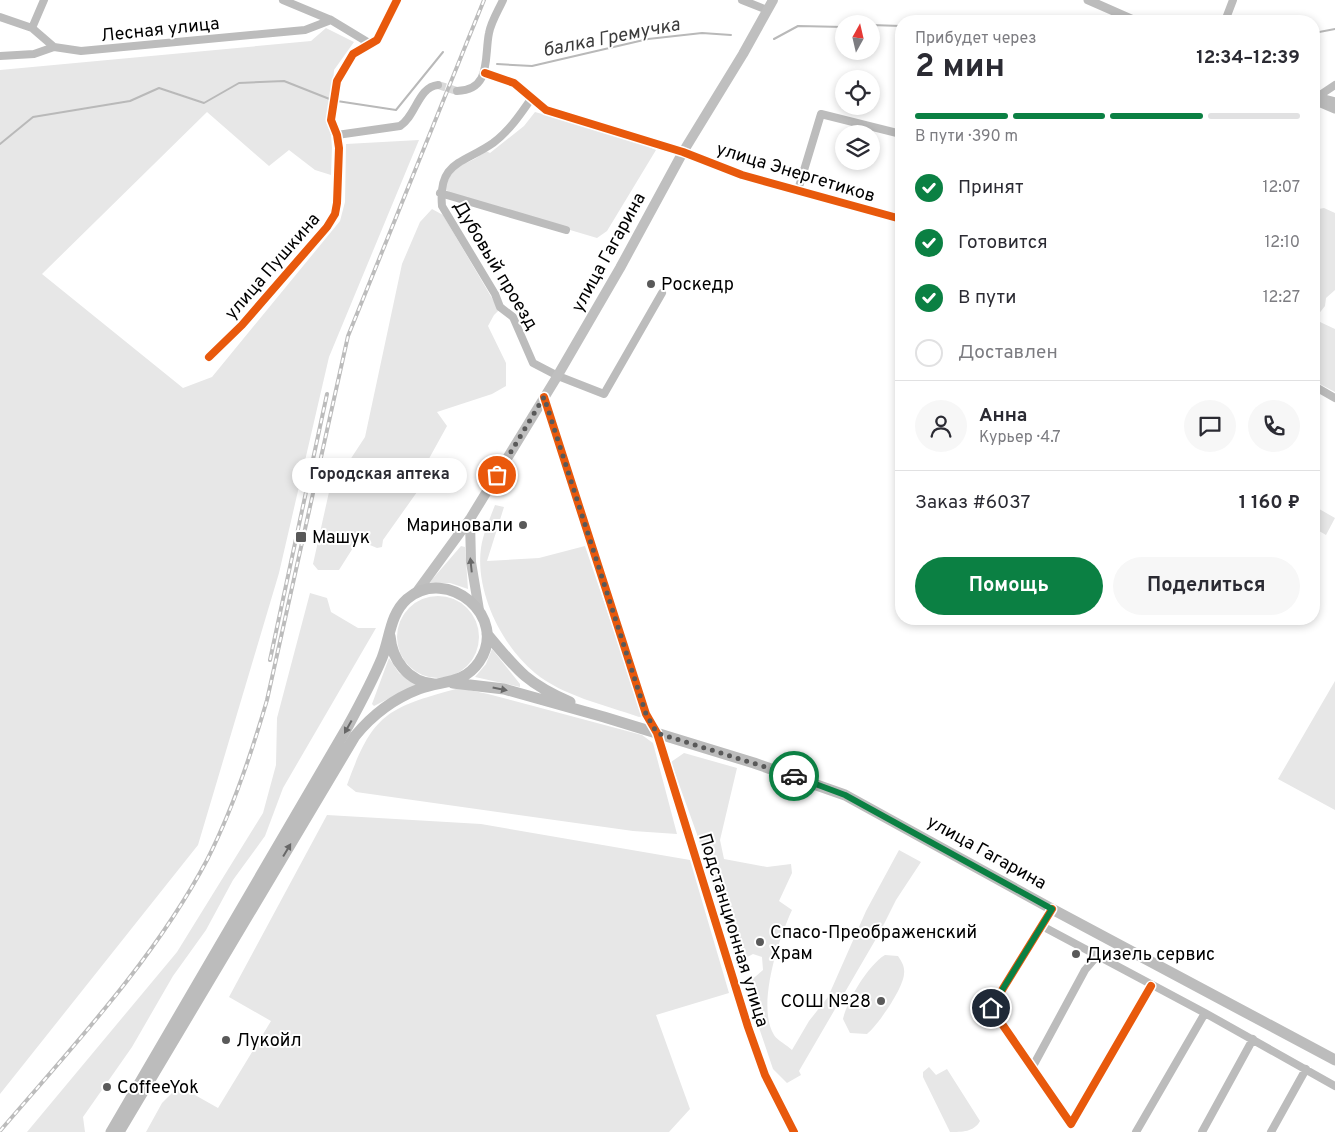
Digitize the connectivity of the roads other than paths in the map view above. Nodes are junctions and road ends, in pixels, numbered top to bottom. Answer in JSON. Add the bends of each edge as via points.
{"nodes":[{"id":1,"x":44,"y":0,"type":"edge"},
{"id":2,"x":283,"y":0,"type":"edge"},
{"id":3,"x":397,"y":0,"type":"edge"},
{"id":4,"x":503,"y":0,"type":"edge"},
{"id":5,"x":742,"y":0,"type":"edge"},
{"id":6,"x":773,"y":0,"type":"edge"},
{"id":7,"x":1088,"y":0,"type":"edge"},
{"id":8,"x":1233,"y":0,"type":"edge"},
{"id":9,"x":767,"y":10,"type":"junction"},
{"id":10,"x":1122,"y":15,"type":"edge"},
{"id":11,"x":1227,"y":15,"type":"edge"},
{"id":12,"x":0,"y":17,"type":"edge"},
{"id":13,"x":331,"y":20,"type":"junction"},
{"id":14,"x":32,"y":28,"type":"junction"},
{"id":15,"x":369,"y":44,"type":"junction"},
{"id":16,"x":54,"y":47,"type":"junction"},
{"id":17,"x":0,"y":56,"type":"edge"},
{"id":18,"x":485,"y":73,"type":"junction"},
{"id":19,"x":438,"y":85,"type":"dead end"},
{"id":20,"x":1335,"y":85,"type":"edge"},
{"id":21,"x":457,"y":91,"type":"tunnel mouth"},
{"id":22,"x":1320,"y":96,"type":"edge"},
{"id":23,"x":531,"y":99,"type":"junction"},
{"id":24,"x":1320,"y":100,"type":"edge"},
{"id":25,"x":1320,"y":102,"type":"edge"},
{"id":26,"x":1335,"y":102,"type":"edge"},
{"id":27,"x":1335,"y":109,"type":"edge"},
{"id":28,"x":895,"y":132,"type":"edge"},
{"id":29,"x":337,"y":135,"type":"junction"},
{"id":30,"x":683,"y":152,"type":"junction"},
{"id":31,"x":798,"y":190,"type":"junction"},
{"id":32,"x":440,"y":193,"type":"junction"},
{"id":33,"x":895,"y":217,"type":"edge"},
{"id":34,"x":566,"y":230,"type":"dead end"},
{"id":35,"x":662,"y":292,"type":"dead end"},
{"id":36,"x":209,"y":357,"type":"dead end"},
{"id":37,"x":558,"y":376,"type":"junction"},
{"id":38,"x":1320,"y":389,"type":"edge"},
{"id":39,"x":544,"y":397,"type":"junction"},
{"id":40,"x":1335,"y":398,"type":"edge"},
{"id":41,"x":470,"y":519,"type":"junction"},
{"id":42,"x":416,"y":593,"type":"junction"},
{"id":43,"x":479,"y":610,"type":"junction"},
{"id":44,"x":390,"y":634,"type":"junction"},
{"id":45,"x":487,"y":634,"type":"junction"},
{"id":46,"x":447,"y":683,"type":"junction"},
{"id":47,"x":604,"y":717,"type":"junction"},
{"id":48,"x":657,"y":733,"type":"junction"},
{"id":49,"x":1052,"y":909,"type":"junction"},
{"id":50,"x":1042,"y":926,"type":"junction"},
{"id":51,"x":1097,"y":956,"type":"junction"},
{"id":52,"x":1151,"y":986,"type":"junction"},
{"id":53,"x":1205,"y":1013,"type":"junction"},
{"id":54,"x":1253,"y":1039,"type":"junction"},
{"id":55,"x":1335,"y":1060,"type":"edge"},
{"id":56,"x":1032,"y":1068,"type":"junction"},
{"id":57,"x":1306,"y":1070,"type":"junction"},
{"id":58,"x":1335,"y":1086,"type":"edge"},
{"id":59,"x":110,"y":1132,"type":"edge"},
{"id":60,"x":119,"y":1132,"type":"edge"},
{"id":61,"x":794,"y":1132,"type":"edge"},
{"id":62,"x":1136,"y":1132,"type":"edge"},
{"id":63,"x":1202,"y":1132,"type":"edge"},
{"id":64,"x":1271,"y":1132,"type":"edge"}],
"edges":[{"from":1,"to":14,"type":"street"},
{"from":2,"to":13,"type":"street"},
{"from":3,"to":15,"type":"street","name":"улица Пушкина","via":[[383,32]]},
{"from":4,"to":18,"type":"street","via":[[489,32]]},
{"from":5,"to":9,"type":"street"},
{"from":6,"to":9,"type":"main road","name":"улица Гагарина"},
{"from":7,"to":10,"type":"street"},
{"from":8,"to":11,"type":"street"},
{"from":9,"to":30,"type":"main road","name":"улица Гагарина","via":[[744,54]]},
{"from":12,"to":14,"type":"street"},
{"from":13,"to":15,"type":"street"},
{"from":13,"to":16,"type":"street","name":"Лесная улица","via":[[296,31],[80,51]]},
{"from":14,"to":16,"type":"street"},
{"from":15,"to":29,"type":"street","name":"улица Пушкина","via":[[354,54],[337,81],[332,105]]},
{"from":16,"to":17,"type":"street","via":[[34,54]]},
{"from":18,"to":21,"type":"street","via":[[473,87]]},
{"from":18,"to":23,"type":"street","name":"улица Энергетиков","via":[[514,83]]},
{"from":19,"to":29,"type":"street","via":[[427,89],[400,126]]},
{"from":20,"to":22,"type":"street"},
{"from":23,"to":30,"type":"street","name":"улица Энергетиков","via":[[546,110]]},
{"from":23,"to":32,"type":"street","via":[[510,129],[449,169]]},
{"from":24,"to":26,"type":"street"},
{"from":25,"to":27,"type":"street"},
{"from":28,"to":31,"type":"street","via":[[821,114]]},
{"from":29,"to":36,"type":"street","name":"улица Пушкина","via":[[335,214],[242,325]]},
{"from":30,"to":31,"type":"street","name":"улица Энергетиков","via":[[742,175]]},
{"from":30,"to":37,"type":"main road","name":"улица Гагарина"},
{"from":31,"to":33,"type":"street","name":"улица Энергетиков"},
{"from":32,"to":34,"type":"street","name":"Дубовый проезд"},
{"from":32,"to":37,"type":"street","name":"Дубовый проезд","via":[[442,206],[500,307],[513,317],[533,363]]},
{"from":35,"to":37,"type":"street","name":"Дубовый проезд","via":[[604,394]]},
{"from":37,"to":39,"type":"main road","name":"улица Гагарина"},
{"from":38,"to":40,"type":"street"},
{"from":39,"to":41,"type":"main road","name":"улица Гагарина"},
{"from":39,"to":48,"type":"street","name":"Подстанционная улица","via":[[646,714]]},
{"from":41,"to":42,"type":"main road","name":"улица Гагарина"},
{"from":43,"to":41,"type":"main road","one_way":true,"via":[[471,562]]},
{"from":42,"to":43,"type":"main road","via":[[428,589],[451,589],[462,594]]},
{"from":42,"to":44,"type":"main road","via":[[396,613]]},
{"from":43,"to":45,"type":"main road"},
{"from":44,"to":46,"type":"main road","via":[[395,657],[405,670],[419,680]]},
{"from":44,"to":59,"type":"main road","one_way":true,"via":[[371,684],[348,726]]},
{"from":45,"to":46,"type":"main road","via":[[486,647],[477,664],[463,678]]},
{"from":45,"to":47,"type":"main road","via":[[518,672],[534,685]]},
{"from":46,"to":47,"type":"main road","one_way":true,"via":[[504,689]]},
{"from":60,"to":46,"type":"main road","one_way":true,"via":[[355,736],[373,716],[394,701],[422,688]]},
{"from":47,"to":48,"type":"main road","name":"улица Гагарина"},
{"from":48,"to":49,"type":"main road","name":"улица Гагарина","via":[[845,795]]},
{"from":48,"to":61,"type":"street","name":"Подстанционная улица","via":[[748,1027],[765,1075]]},
{"from":49,"to":50,"type":"street"},
{"from":49,"to":55,"type":"main road","name":"улица Гагарина"},
{"from":50,"to":51,"type":"street"},
{"from":50,"to":56,"type":"street","via":[[991,1008]]},
{"from":51,"to":52,"type":"street"},
{"from":51,"to":56,"type":"street","via":[[1085,970]]},
{"from":52,"to":53,"type":"street"},
{"from":52,"to":56,"type":"street","via":[[1072,1124]]},
{"from":53,"to":54,"type":"street"},
{"from":53,"to":62,"type":"street"},
{"from":54,"to":57,"type":"street"},
{"from":54,"to":63,"type":"street"},
{"from":57,"to":58,"type":"street"},
{"from":57,"to":64,"type":"street"}]}
